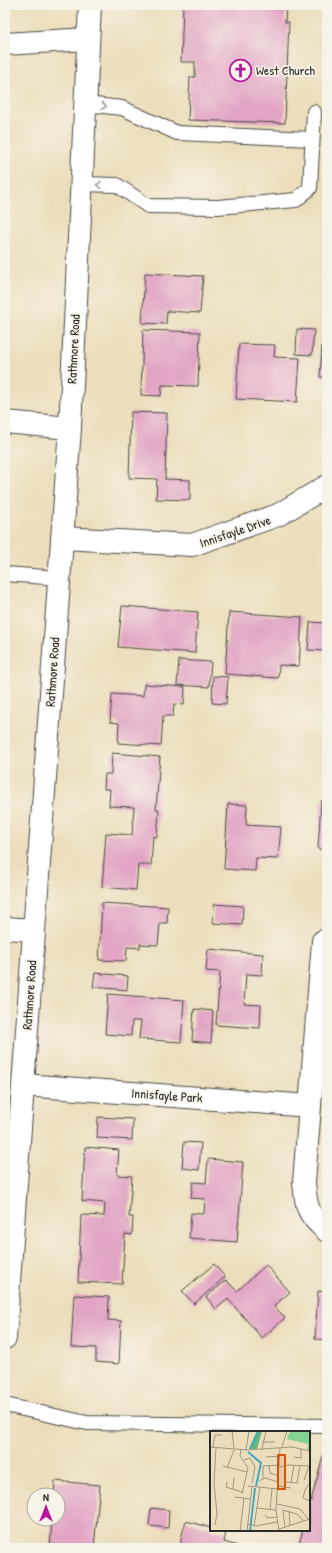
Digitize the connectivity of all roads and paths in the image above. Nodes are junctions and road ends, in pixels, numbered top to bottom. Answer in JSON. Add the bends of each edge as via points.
{"nodes":[{"id":1,"x":90,"y":5,"type":"edge"},
{"id":2,"x":88,"y":39,"type":"junction"},
{"id":3,"x":5,"y":44,"type":"edge"},
{"id":4,"x":86,"y":104,"type":"junction"},
{"id":5,"x":314,"y":112,"type":"dead end"},
{"id":6,"x":312,"y":139,"type":"junction"},
{"id":7,"x":81,"y":184,"type":"junction"},
{"id":8,"x":5,"y":422,"type":"edge"},
{"id":9,"x":70,"y":428,"type":"junction"},
{"id":10,"x":327,"y":486,"type":"edge"},
{"id":11,"x":62,"y":538,"type":"junction"},
{"id":12,"x":5,"y":574,"type":"edge"},
{"id":13,"x":59,"y":578,"type":"junction"},
{"id":14,"x":5,"y":928,"type":"edge"},
{"id":15,"x":33,"y":930,"type":"junction"},
{"id":16,"x":322,"y":940,"type":"dead end"},
{"id":17,"x":23,"y":1085,"type":"junction"},
{"id":18,"x":310,"y":1106,"type":"junction"},
{"id":19,"x":10,"y":1214,"type":"edge"},
{"id":20,"x":327,"y":1231,"type":"edge"},
{"id":21,"x":5,"y":1338,"type":"edge"},
{"id":22,"x":5,"y":1405,"type":"edge"},
{"id":23,"x":327,"y":1426,"type":"edge"},
{"id":24,"x":251,"y":1429,"type":"edge"}],
"edges":[{"from":1,"to":2,"type":"street","name":"Rathmore Road"},
{"from":2,"to":3,"type":"street"},
{"from":2,"to":4,"type":"street","name":"Rathmore Road"},
{"from":4,"to":6,"type":"lane","one_way":true,"via":[[122,108],[176,133]]},
{"from":4,"to":7,"type":"street","name":"Rathmore Road"},
{"from":5,"to":6,"type":"lane"},
{"from":6,"to":7,"type":"lane","one_way":true,"via":[[310,188],[296,200],[218,207],[148,206],[117,185]]},
{"from":7,"to":9,"type":"street","name":"Rathmore Road"},
{"from":8,"to":9,"type":"street"},
{"from":9,"to":11,"type":"street","name":"Rathmore Road"},
{"from":10,"to":11,"type":"street","name":"Innisfayle Drive","via":[[278,515],[192,546]]},
{"from":11,"to":13,"type":"street","name":"Rathmore Road"},
{"from":12,"to":13,"type":"lane"},
{"from":13,"to":15,"type":"street","name":"Rathmore Road"},
{"from":14,"to":15,"type":"street"},
{"from":15,"to":17,"type":"street","name":"Rathmore Road"},
{"from":16,"to":18,"type":"street"},
{"from":17,"to":18,"type":"street","name":"Innisfayle Park"},
{"from":17,"to":19,"type":"street","name":"Rathmore Road"},
{"from":18,"to":20,"type":"street","via":[[304,1182],[305,1203],[316,1221]]},
{"from":19,"to":21,"type":"street","name":"Rathmore Road"},
{"from":22,"to":24,"type":"lane","via":[[87,1423]]},
{"from":23,"to":24,"type":"lane"}]}
